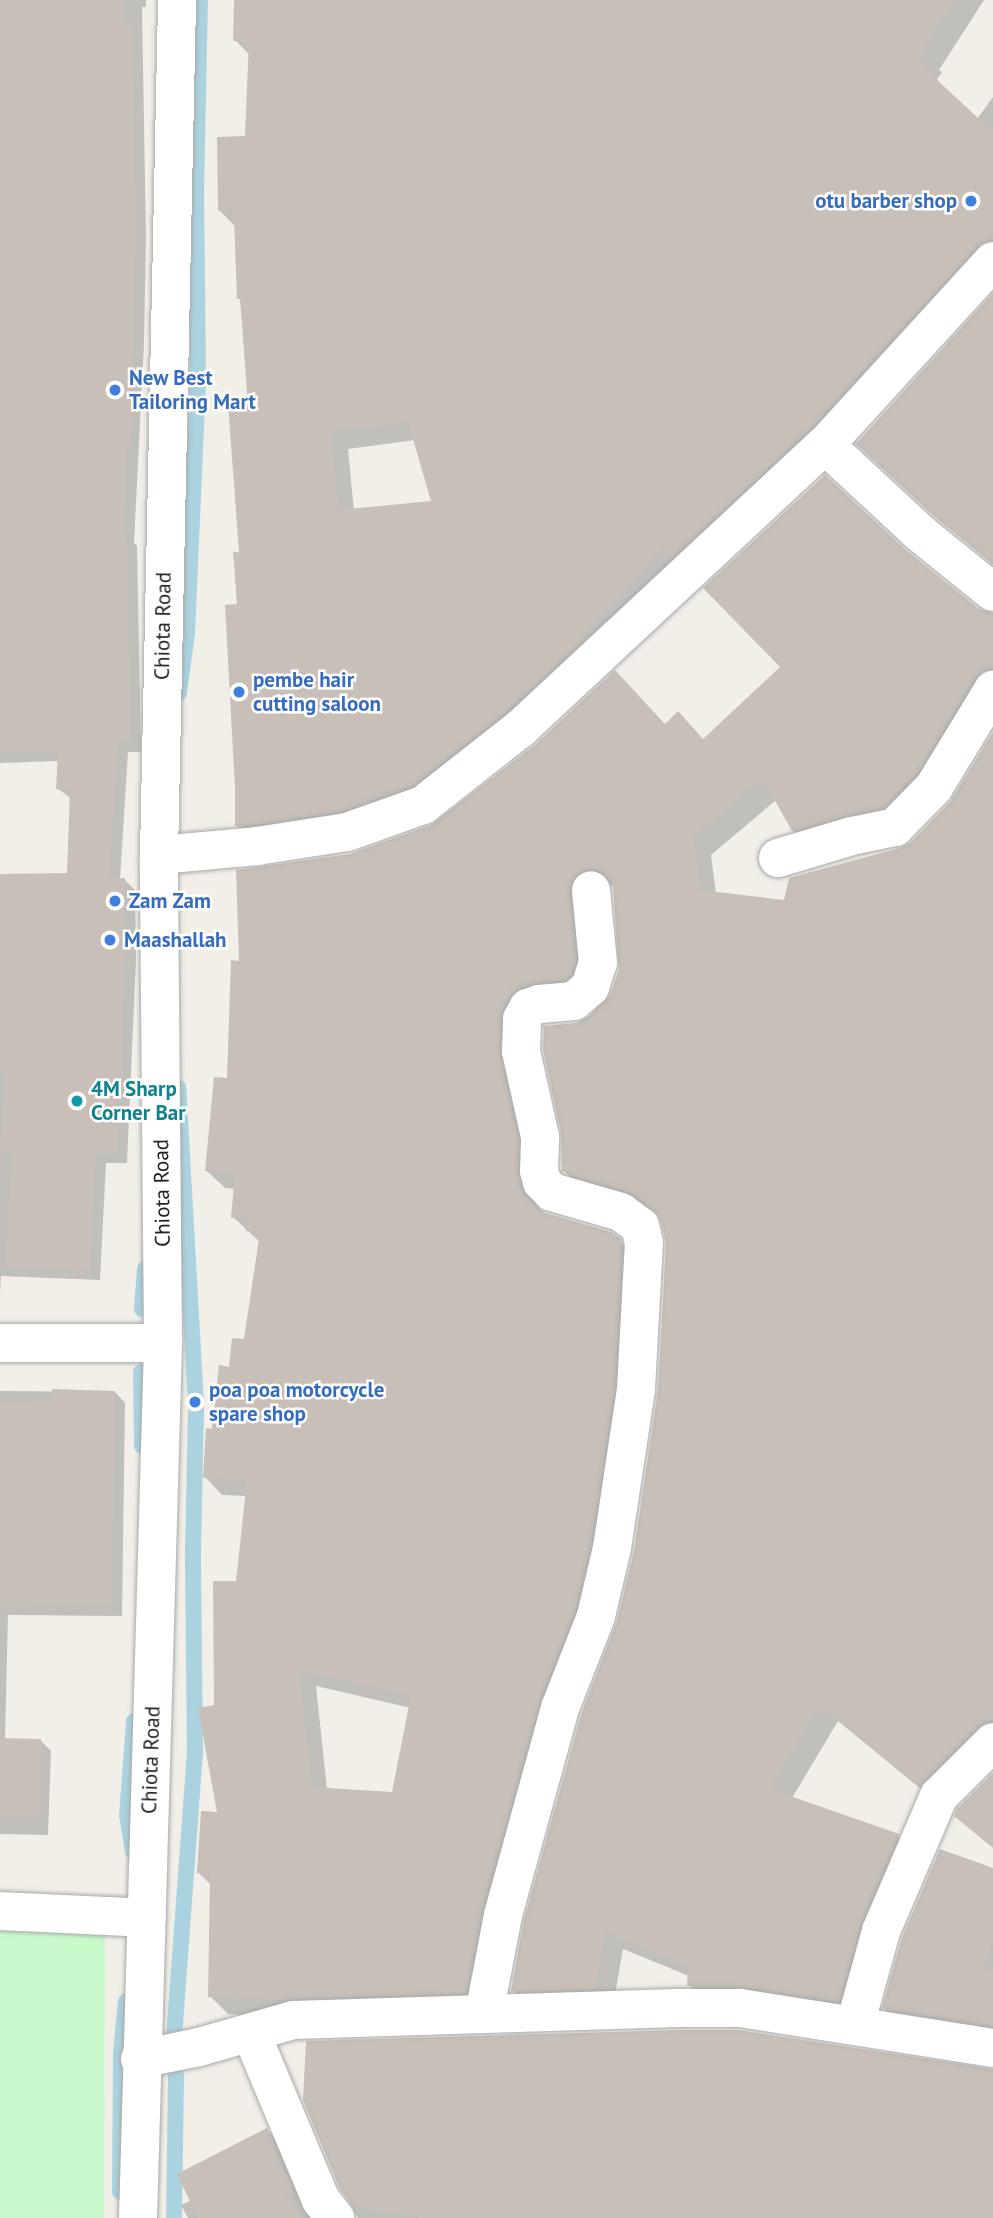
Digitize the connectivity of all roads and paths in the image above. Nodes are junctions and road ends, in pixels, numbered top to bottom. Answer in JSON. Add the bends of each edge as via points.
{"nodes":[{"id":1,"x":177,"y":0,"type":"edge"},
{"id":2,"x":993,"y":261,"type":"edge"},
{"id":3,"x":825,"y":445,"type":"junction"},
{"id":4,"x":993,"y":592,"type":"edge"},
{"id":5,"x":993,"y":690,"type":"edge"},
{"id":6,"x":159,"y":855,"type":"junction"},
{"id":7,"x":778,"y":858,"type":"dead end"},
{"id":8,"x":591,"y":890,"type":"dead end"},
{"id":9,"x":0,"y":1343,"type":"edge"},
{"id":10,"x":163,"y":1343,"type":"junction"},
{"id":11,"x":993,"y":1742,"type":"edge"},
{"id":12,"x":0,"y":1911,"type":"edge"},
{"id":13,"x":147,"y":1918,"type":"junction"},
{"id":14,"x":484,"y":2014,"type":"junction"},
{"id":15,"x":855,"y":2025,"type":"junction"},
{"id":16,"x":251,"y":2033,"type":"junction"},
{"id":17,"x":993,"y":2048,"type":"edge"},
{"id":18,"x":150,"y":2056,"type":"junction"},
{"id":19,"x":138,"y":2218,"type":"edge"},
{"id":20,"x":335,"y":2218,"type":"edge"}],
"edges":[{"from":1,"to":6,"type":"street","name":"Chiota Road"},
{"from":2,"to":3,"type":"street"},
{"from":3,"to":4,"type":"street","via":[[921,534]]},
{"from":3,"to":6,"type":"street","via":[[521,728],[423,805],[347,832]]},
{"from":5,"to":7,"type":"street","via":[[934,787],[895,827]]},
{"from":6,"to":10,"type":"street","name":"Chiota Road"},
{"from":8,"to":14,"type":"street","via":[[598,963],[590,987],[574,1001],[528,1008],[522,1019],[520,1051],[540,1137],[542,1182],[552,1192],[621,1212],[640,1226],[644,1243],[636,1388],[596,1616],[560,1708],[503,1915]]},
{"from":9,"to":10,"type":"street"},
{"from":10,"to":13,"type":"street","name":"Chiota Road"},
{"from":11,"to":15,"type":"street","via":[[939,1796],[881,1931]]},
{"from":12,"to":13,"type":"street"},
{"from":13,"to":18,"type":"street","name":"Chiota Road"},
{"from":14,"to":15,"type":"street","via":[[740,2008]]},
{"from":14,"to":16,"type":"street","via":[[293,2020]]},
{"from":15,"to":17,"type":"street"},
{"from":16,"to":18,"type":"street"},
{"from":16,"to":20,"type":"street","via":[[321,2200]]},
{"from":18,"to":19,"type":"street","name":"Chiota Road"}]}
